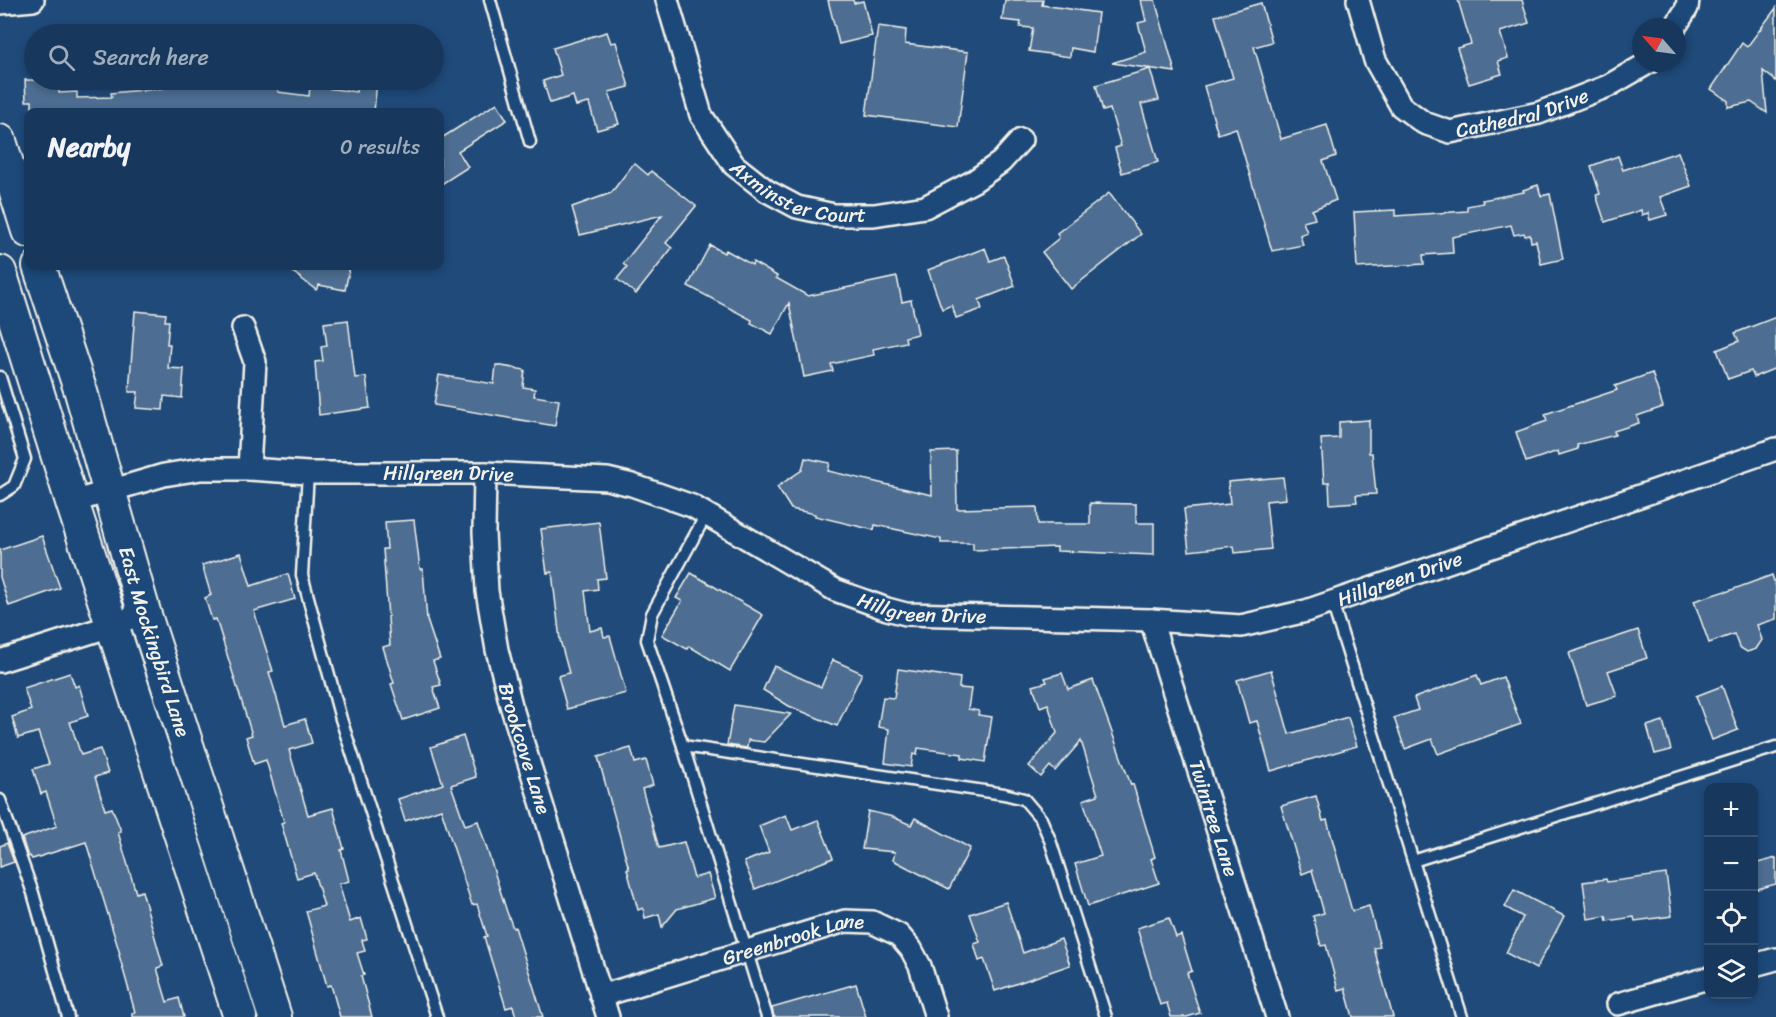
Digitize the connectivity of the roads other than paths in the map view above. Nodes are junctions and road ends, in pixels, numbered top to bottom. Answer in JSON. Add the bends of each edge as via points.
{"nodes":[{"id":1,"x":33,"y":0,"type":"edge"},
{"id":2,"x":490,"y":0,"type":"edge"},
{"id":3,"x":667,"y":0,"type":"edge"},
{"id":4,"x":1358,"y":0,"type":"edge"},
{"id":5,"x":1689,"y":0,"type":"edge"},
{"id":6,"x":0,"y":3,"type":"edge"},
{"id":7,"x":1681,"y":18,"type":"edge"},
{"id":8,"x":1632,"y":72,"type":"edge"},
{"id":9,"x":1021,"y":140,"type":"dead end"},
{"id":10,"x":0,"y":141,"type":"edge"},
{"id":11,"x":530,"y":142,"type":"dead end"},
{"id":12,"x":24,"y":218,"type":"edge"},
{"id":13,"x":40,"y":270,"type":"edge"},
{"id":14,"x":0,"y":272,"type":"edge"},
{"id":15,"x":243,"y":328,"type":"dead end"},
{"id":16,"x":0,"y":377,"type":"edge"},
{"id":17,"x":1776,"y":449,"type":"edge"},
{"id":18,"x":249,"y":469,"type":"junction"},
{"id":19,"x":308,"y":472,"type":"junction"},
{"id":20,"x":485,"y":473,"type":"junction"},
{"id":21,"x":109,"y":490,"type":"junction"},
{"id":22,"x":0,"y":495,"type":"edge"},
{"id":23,"x":72,"y":502,"type":"junction"},
{"id":24,"x":707,"y":513,"type":"junction"},
{"id":25,"x":1332,"y":603,"type":"junction"},
{"id":26,"x":144,"y":612,"type":"junction"},
{"id":27,"x":1151,"y":620,"type":"junction"},
{"id":28,"x":114,"y":625,"type":"junction"},
{"id":29,"x":0,"y":661,"type":"edge"},
{"id":30,"x":683,"y":746,"type":"junction"},
{"id":31,"x":1776,"y":747,"type":"edge"},
{"id":32,"x":0,"y":800,"type":"edge"},
{"id":33,"x":1413,"y":861,"type":"junction"},
{"id":34,"x":746,"y":951,"type":"junction"},
{"id":35,"x":1776,"y":959,"type":"edge"},
{"id":36,"x":1758,"y":964,"type":"edge"},
{"id":37,"x":1704,"y":979,"type":"edge"},
{"id":38,"x":601,"y":996,"type":"junction"},
{"id":39,"x":1618,"y":1004,"type":"dead end"},
{"id":40,"x":69,"y":1017,"type":"edge"},
{"id":41,"x":240,"y":1017,"type":"edge"},
{"id":42,"x":275,"y":1017,"type":"edge"},
{"id":43,"x":436,"y":1017,"type":"edge"},
{"id":44,"x":608,"y":1017,"type":"edge"},
{"id":45,"x":767,"y":1017,"type":"edge"},
{"id":46,"x":936,"y":1017,"type":"edge"},
{"id":47,"x":1106,"y":1017,"type":"edge"},
{"id":48,"x":1277,"y":1017,"type":"edge"},
{"id":49,"x":1462,"y":1017,"type":"edge"}],
"edges":[{"from":1,"to":6,"type":"street"},
{"from":2,"to":11,"type":"lane"},
{"from":3,"to":9,"type":"street","name":"Axminster Court","via":[[701,115],[734,165],[767,191],[797,207],[834,215],[874,215],[925,207],[974,181]]},
{"from":4,"to":8,"type":"street","name":"Cathedral Drive","via":[[1375,60],[1401,105],[1424,123],[1450,132],[1539,113],[1608,86]]},
{"from":5,"to":7,"type":"street"},
{"from":10,"to":12,"type":"main road"},
{"from":13,"to":21,"type":"main road","name":"East Mockingbird Lane"},
{"from":14,"to":23,"type":"main road","name":"East Mockingbird Lane"},
{"from":15,"to":18,"type":"street","via":[[255,362]]},
{"from":16,"to":22,"type":"lane","via":[[25,459],[14,486]]},
{"from":17,"to":25,"type":"street","name":"Hillgreen Drive"},
{"from":18,"to":19,"type":"street","name":"Hillgreen Drive"},
{"from":18,"to":21,"type":"street","name":"Hillgreen Drive","via":[[201,469]]},
{"from":19,"to":20,"type":"street","name":"Hillgreen Drive"},
{"from":19,"to":43,"type":"lane","via":[[302,575],[342,720]]},
{"from":20,"to":24,"type":"street","name":"Hillgreen Drive","via":[[606,479],[632,484]]},
{"from":20,"to":38,"type":"street","name":"Brookcove Lane","via":[[487,591],[497,650]]},
{"from":21,"to":23,"type":"street","name":"Hillgreen Drive"},
{"from":21,"to":26,"type":"main road","name":"East Mockingbird Lane"},
{"from":23,"to":28,"type":"main road","name":"East Mockingbird Lane"},
{"from":24,"to":27,"type":"street","name":"Hillgreen Drive","via":[[835,590],[906,614]]},
{"from":24,"to":30,"type":"lane","via":[[652,614],[647,640]]},
{"from":25,"to":27,"type":"street","name":"Hillgreen Drive","via":[[1241,626]]},
{"from":25,"to":33,"type":"lane"},
{"from":26,"to":28,"type":"street"},
{"from":26,"to":42,"type":"main road","name":"East Mockingbird Lane"},
{"from":27,"to":48,"type":"street","name":"Twintree Lane"},
{"from":28,"to":29,"type":"street"},
{"from":28,"to":41,"type":"main road","name":"East Mockingbird Lane"},
{"from":30,"to":34,"type":"lane"},
{"from":30,"to":47,"type":"lane","via":[[1024,800],[1041,819],[1050,840]]},
{"from":31,"to":33,"type":"lane"},
{"from":32,"to":40,"type":"lane","via":[[33,893]]},
{"from":33,"to":49,"type":"lane"},
{"from":34,"to":38,"type":"street","name":"Greenbrook Lane"},
{"from":34,"to":45,"type":"lane"},
{"from":34,"to":46,"type":"street","name":"Greenbrook Lane","via":[[845,921],[872,922],[899,935],[911,949]]},
{"from":35,"to":36,"type":"street"},
{"from":37,"to":39,"type":"street"},
{"from":38,"to":44,"type":"street","name":"Brookcove Lane"}]}
